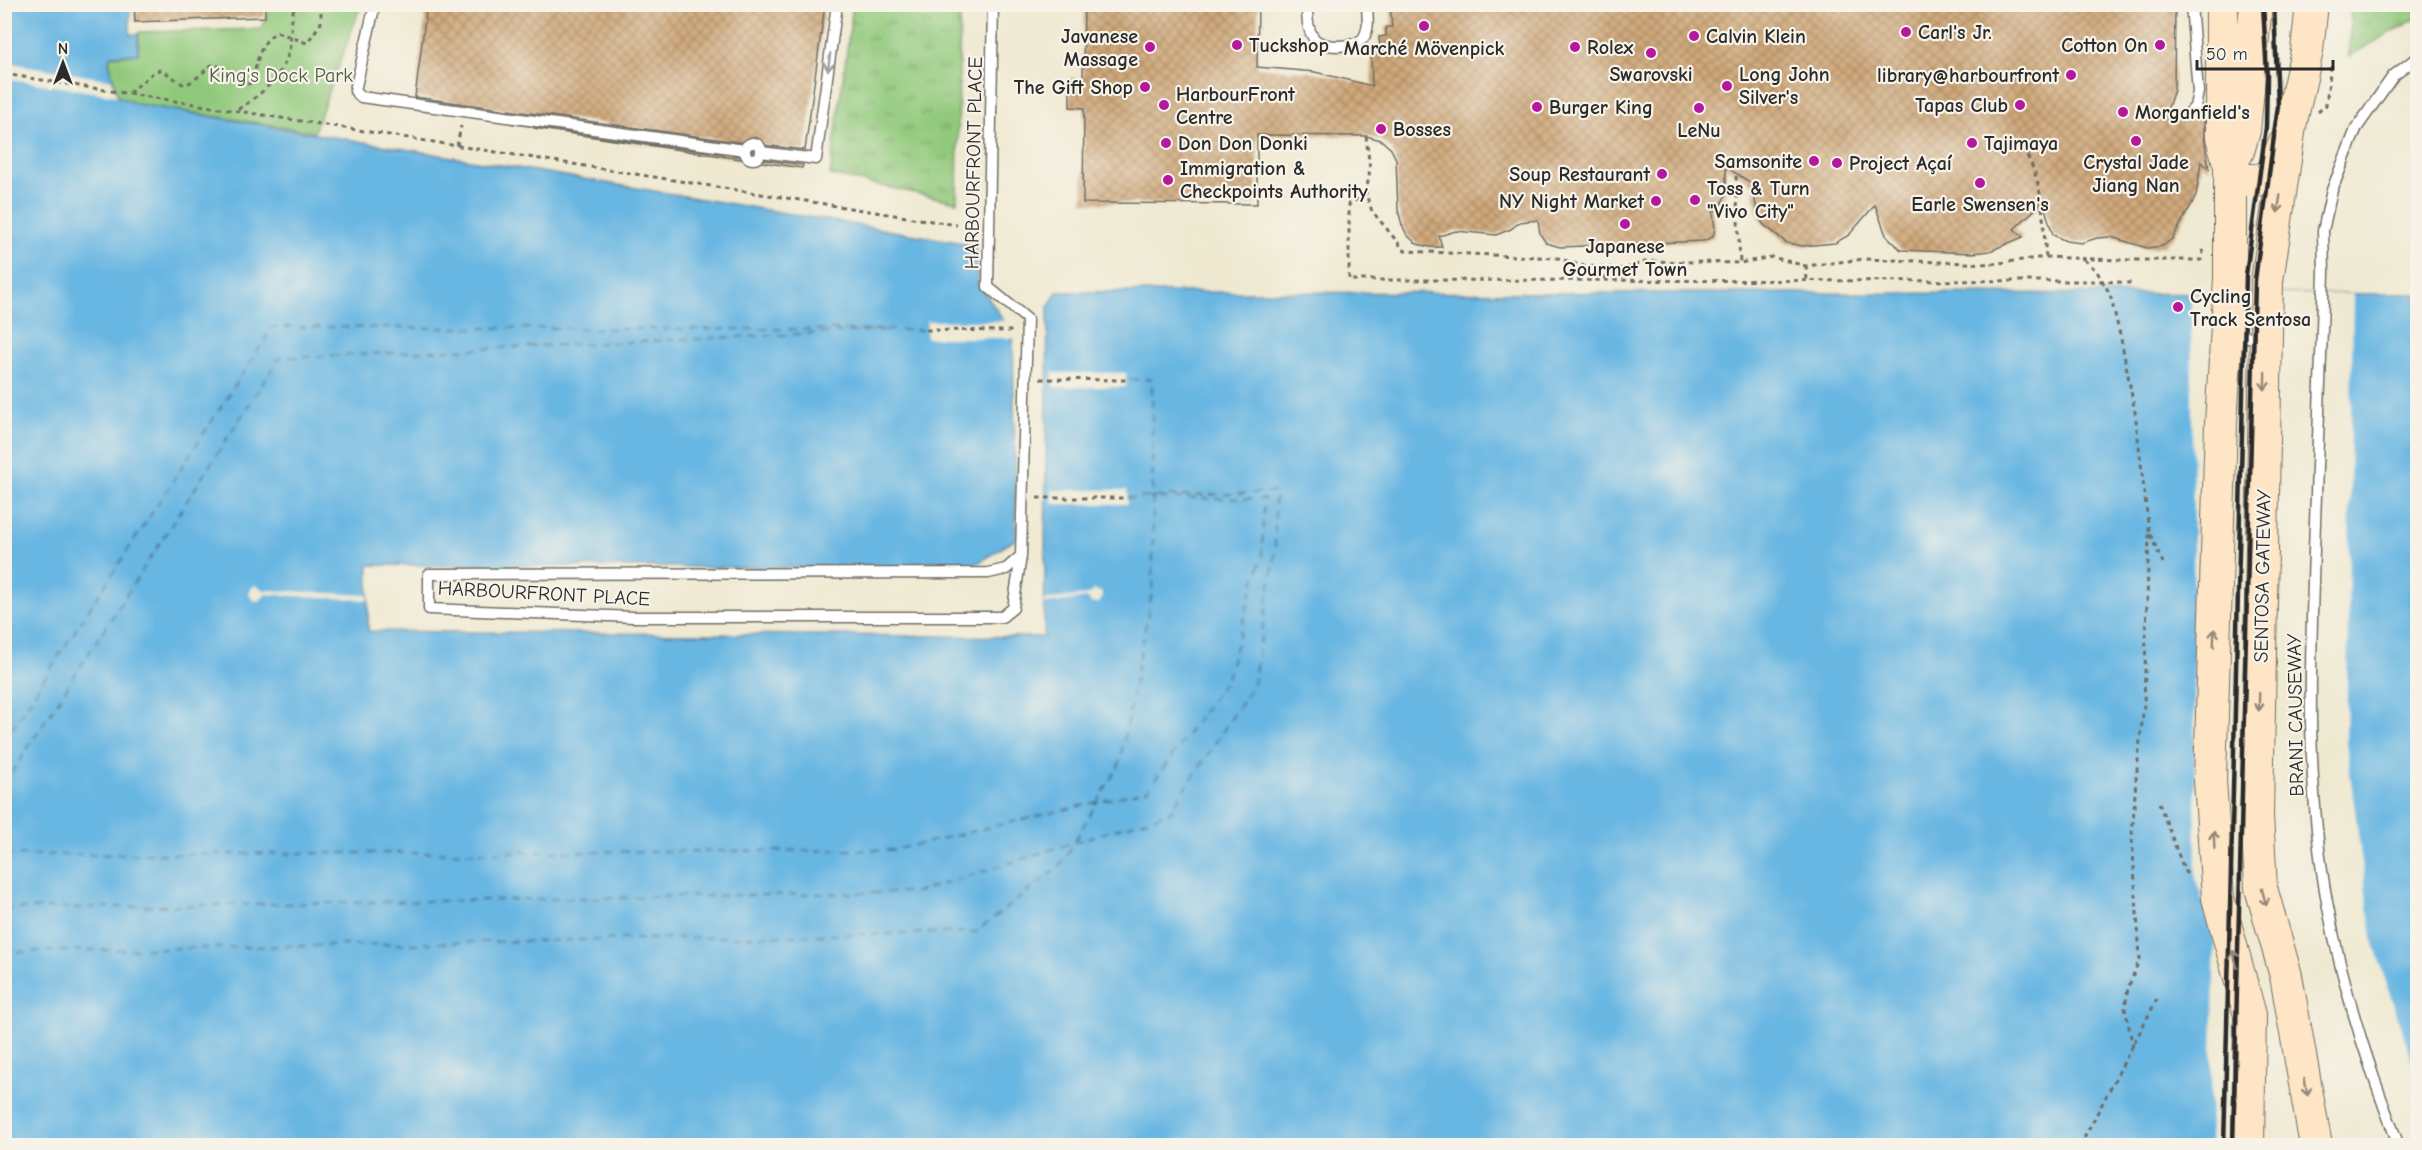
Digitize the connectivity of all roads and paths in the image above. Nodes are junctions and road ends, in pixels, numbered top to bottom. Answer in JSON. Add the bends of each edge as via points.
{"nodes":[{"id":1,"x":295,"y":4,"type":"edge"},
{"id":2,"x":321,"y":4,"type":"edge"},
{"id":3,"x":375,"y":4,"type":"edge"},
{"id":4,"x":837,"y":4,"type":"edge"},
{"id":5,"x":993,"y":4,"type":"edge"},
{"id":6,"x":1307,"y":4,"type":"edge"},
{"id":7,"x":1367,"y":4,"type":"edge"},
{"id":8,"x":2191,"y":4,"type":"edge"},
{"id":9,"x":2222,"y":4,"type":"edge"},
{"id":10,"x":2256,"y":4,"type":"edge"},
{"id":11,"x":2312,"y":4,"type":"edge"},
{"id":12,"x":290,"y":36,"type":"junction"},
{"id":13,"x":2418,"y":57,"type":"edge"},
{"id":14,"x":4,"y":74,"type":"edge"},
{"id":15,"x":129,"y":93,"type":"junction"},
{"id":16,"x":2222,"y":100,"type":"junction"},
{"id":17,"x":236,"y":110,"type":"junction"},
{"id":18,"x":2190,"y":112,"type":"dead end"},
{"id":19,"x":462,"y":118,"type":"dead end"},
{"id":20,"x":2290,"y":126,"type":"junction"},
{"id":21,"x":1366,"y":136,"type":"dead end"},
{"id":22,"x":2211,"y":142,"type":"dead end"},
{"id":23,"x":458,"y":146,"type":"junction"},
{"id":24,"x":2027,"y":156,"type":"dead end"},
{"id":25,"x":2226,"y":172,"type":"junction"},
{"id":26,"x":1736,"y":176,"type":"dead end"},
{"id":27,"x":1366,"y":194,"type":"junction"},
{"id":28,"x":957,"y":225,"type":"dead end"},
{"id":29,"x":2206,"y":244,"type":"dead end"},
{"id":30,"x":2046,"y":257,"type":"junction"},
{"id":31,"x":2084,"y":260,"type":"junction"},
{"id":32,"x":1740,"y":263,"type":"junction"},
{"id":33,"x":1604,"y":267,"type":"junction"},
{"id":34,"x":1806,"y":267,"type":"junction"},
{"id":35,"x":1605,"y":280,"type":"junction"},
{"id":36,"x":1807,"y":281,"type":"junction"},
{"id":37,"x":2102,"y":281,"type":"junction"},
{"id":38,"x":2132,"y":283,"type":"dead end"},
{"id":39,"x":926,"y":330,"type":"dead end"},
{"id":40,"x":1016,"y":331,"type":"dead end"},
{"id":41,"x":2226,"y":336,"type":"junction"},
{"id":42,"x":2266,"y":338,"type":"junction"},
{"id":43,"x":1038,"y":379,"type":"dead end"},
{"id":44,"x":1126,"y":380,"type":"dead end"},
{"id":45,"x":1037,"y":498,"type":"dead end"},
{"id":46,"x":1127,"y":498,"type":"dead end"},
{"id":47,"x":2149,"y":532,"type":"junction"},
{"id":48,"x":1021,"y":556,"type":"junction"},
{"id":49,"x":2163,"y":563,"type":"dead end"},
{"id":50,"x":2159,"y":803,"type":"dead end"},
{"id":51,"x":2218,"y":898,"type":"junction"},
{"id":52,"x":2157,"y":999,"type":"dead end"},
{"id":53,"x":2133,"y":1047,"type":"junction"},
{"id":54,"x":2080,"y":1146,"type":"edge"},
{"id":55,"x":2248,"y":1146,"type":"edge"},
{"id":56,"x":2316,"y":1146,"type":"edge"},
{"id":57,"x":2399,"y":1146,"type":"edge"}],
"edges":[{"from":1,"to":12,"type":"path"},
{"from":2,"to":12,"type":"path","via":[[321,23],[307,43]]},
{"from":4,"to":3,"type":"lane","one_way":true,"via":[[816,159],[761,152],[753,159],[745,150],[361,97],[356,86]]},
{"from":5,"to":48,"type":"lane","name":"HARBOURFRONT PLACE","via":[[988,287],[1027,319]]},
{"from":6,"to":7,"type":"lane","via":[[1308,28],[1314,39],[1324,45],[1339,45],[1363,39],[1368,28]]},
{"from":8,"to":18,"type":"lane","via":[[2198,92]]},
{"from":9,"to":16,"type":"main road"},
{"from":10,"to":25,"type":"main road","via":[[2244,131]]},
{"from":11,"to":20,"type":"main road","name":"SENTOSA GATEWAY","via":[[2307,51]]},
{"from":12,"to":15,"type":"path","via":[[277,32],[270,36],[248,84],[240,83],[213,64],[184,85],[162,70],[155,71]]},
{"from":12,"to":17,"type":"path","via":[[281,70],[263,92]]},
{"from":13,"to":57,"type":"lane","name":"BRANI CAUSEWAY","via":[[2393,76],[2356,129],[2332,190],[2323,231],[2310,715],[2314,806],[2327,902],[2350,1003]]},
{"from":14,"to":15,"type":"path"},
{"from":15,"to":17,"type":"path"},
{"from":16,"to":22,"type":"lane","via":[[2210,117]]},
{"from":16,"to":25,"type":"main road"},
{"from":17,"to":23,"type":"path"},
{"from":19,"to":23,"type":"path"},
{"from":20,"to":25,"type":"main road","via":[[2274,172],[2267,178]]},
{"from":20,"to":42,"type":"main road","name":"SENTOSA GATEWAY","one_way":true,"via":[[2267,281]]},
{"from":21,"to":27,"type":"path","via":[[1370,169]]},
{"from":23,"to":28,"type":"path"},
{"from":24,"to":30,"type":"path","via":[[2040,195]]},
{"from":25,"to":41,"type":"main road","via":[[2230,279]]},
{"from":26,"to":32,"type":"path"},
{"from":27,"to":33,"type":"path","via":[[1372,212],[1405,251],[1558,258]]},
{"from":27,"to":35,"type":"path","via":[[1349,204],[1349,280]]},
{"from":29,"to":31,"type":"path","via":[[2201,260]]},
{"from":30,"to":31,"type":"path"},
{"from":30,"to":34,"type":"path","via":[[1991,264],[1865,259]]},
{"from":31,"to":37,"type":"path"},
{"from":32,"to":33,"type":"path","via":[[1648,261],[1624,269]]},
{"from":32,"to":34,"type":"path","via":[[1772,257]]},
{"from":33,"to":35,"type":"path"},
{"from":34,"to":36,"type":"path"},
{"from":35,"to":36,"type":"path"},
{"from":36,"to":37,"type":"path"},
{"from":37,"to":38,"type":"path"},
{"from":37,"to":47,"type":"path","via":[[2110,294],[2135,412]]},
{"from":39,"to":40,"type":"path"},
{"from":41,"to":42,"type":"lane"},
{"from":51,"to":41,"type":"main road","one_way":true,"via":[[2210,780]]},
{"from":42,"to":56,"type":"main road","name":"SENTOSA GATEWAY","one_way":true,"via":[[2257,815],[2261,888],[2286,976]]},
{"from":43,"to":44,"type":"path"},
{"from":45,"to":46,"type":"path"},
{"from":47,"to":49,"type":"path"},
{"from":47,"to":53,"type":"path","via":[[2144,704],[2132,837],[2140,958],[2127,988],[2125,1008]]},
{"from":48,"to":48,"type":"lane","name":"HARBOURFRONT PLACE","via":[[1013,608],[1002,617],[634,617],[429,609],[429,574],[988,573],[1006,569]]},
{"from":50,"to":51,"type":"path","via":[[2185,872]]},
{"from":55,"to":51,"type":"main road","one_way":true,"via":[[2250,1015]]},
{"from":52,"to":53,"type":"path"},
{"from":53,"to":54,"type":"path"}]}
